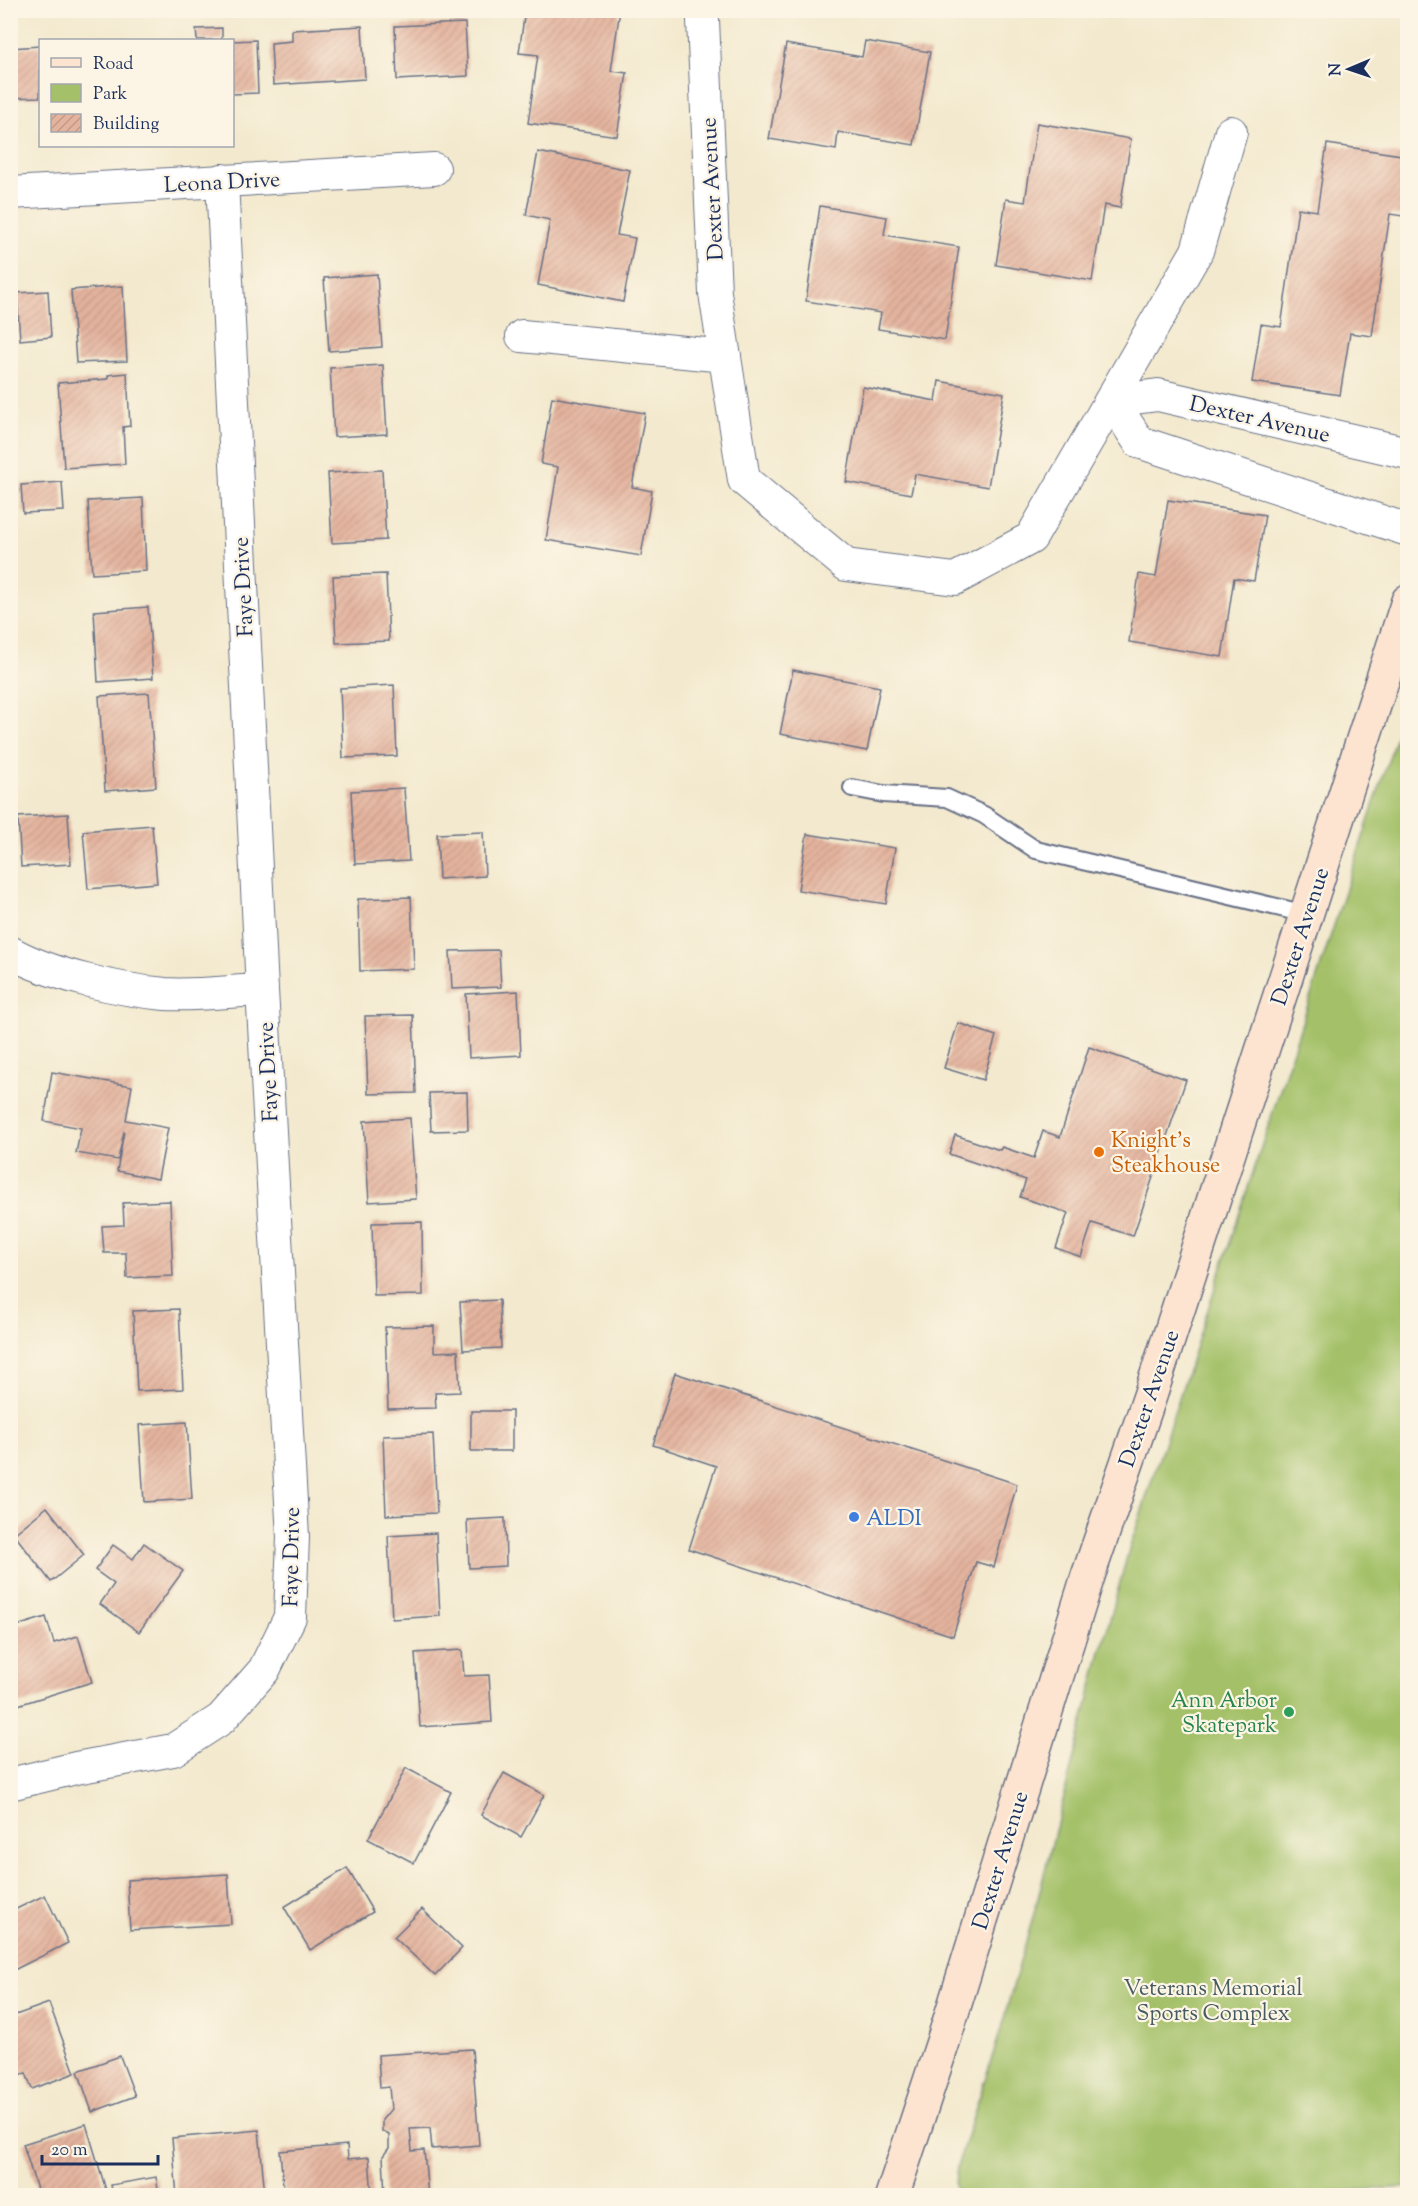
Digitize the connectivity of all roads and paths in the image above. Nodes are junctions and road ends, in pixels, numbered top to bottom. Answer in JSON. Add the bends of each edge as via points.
{"nodes":[{"id":1,"x":703,"y":20,"type":"dead end"},
{"id":2,"x":1231,"y":132,"type":"dead end"},
{"id":3,"x":434,"y":169,"type":"dead end"},
{"id":4,"x":222,"y":180,"type":"junction"},
{"id":5,"x":10,"y":193,"type":"edge"},
{"id":6,"x":522,"y":336,"type":"dead end"},
{"id":7,"x":725,"y":356,"type":"junction"},
{"id":8,"x":1112,"y":401,"type":"junction"},
{"id":9,"x":1407,"y":453,"type":"edge"},
{"id":10,"x":1407,"y":530,"type":"edge"},
{"id":11,"x":1407,"y":601,"type":"edge"},
{"id":12,"x":852,"y":788,"type":"dead end"},
{"id":13,"x":1306,"y":914,"type":"junction"},
{"id":14,"x":10,"y":952,"type":"edge"},
{"id":15,"x":262,"y":990,"type":"junction"},
{"id":16,"x":10,"y":1784,"type":"edge"},
{"id":17,"x":892,"y":2196,"type":"edge"}],
"edges":[{"from":1,"to":7,"type":"street","name":"Dexter Avenue","via":[[716,293]]},
{"from":2,"to":8,"type":"street","name":"Dexter Avenue","via":[[1197,251]]},
{"from":3,"to":4,"type":"street","name":"Leona Drive"},
{"from":4,"to":5,"type":"street","name":"Leona Drive"},
{"from":4,"to":15,"type":"street","name":"Faye Drive"},
{"from":6,"to":7,"type":"street"},
{"from":7,"to":8,"type":"street","name":"Dexter Avenue","via":[[744,480],[846,565],[955,579],[1031,538]]},
{"from":8,"to":9,"type":"street","name":"Dexter Avenue","via":[[1158,395]]},
{"from":8,"to":10,"type":"street","via":[[1139,442]]},
{"from":11,"to":13,"type":"main road","name":"Dexter Avenue"},
{"from":12,"to":13,"type":"lane","via":[[947,798],[984,815],[1036,850]]},
{"from":13,"to":17,"type":"main road","name":"Dexter Avenue","via":[[1088,1576]]},
{"from":14,"to":15,"type":"street","via":[[95,983],[166,994]]},
{"from":15,"to":16,"type":"street","name":"Faye Drive","via":[[293,1537],[290,1617],[264,1670],[221,1719],[173,1750]]}]}
